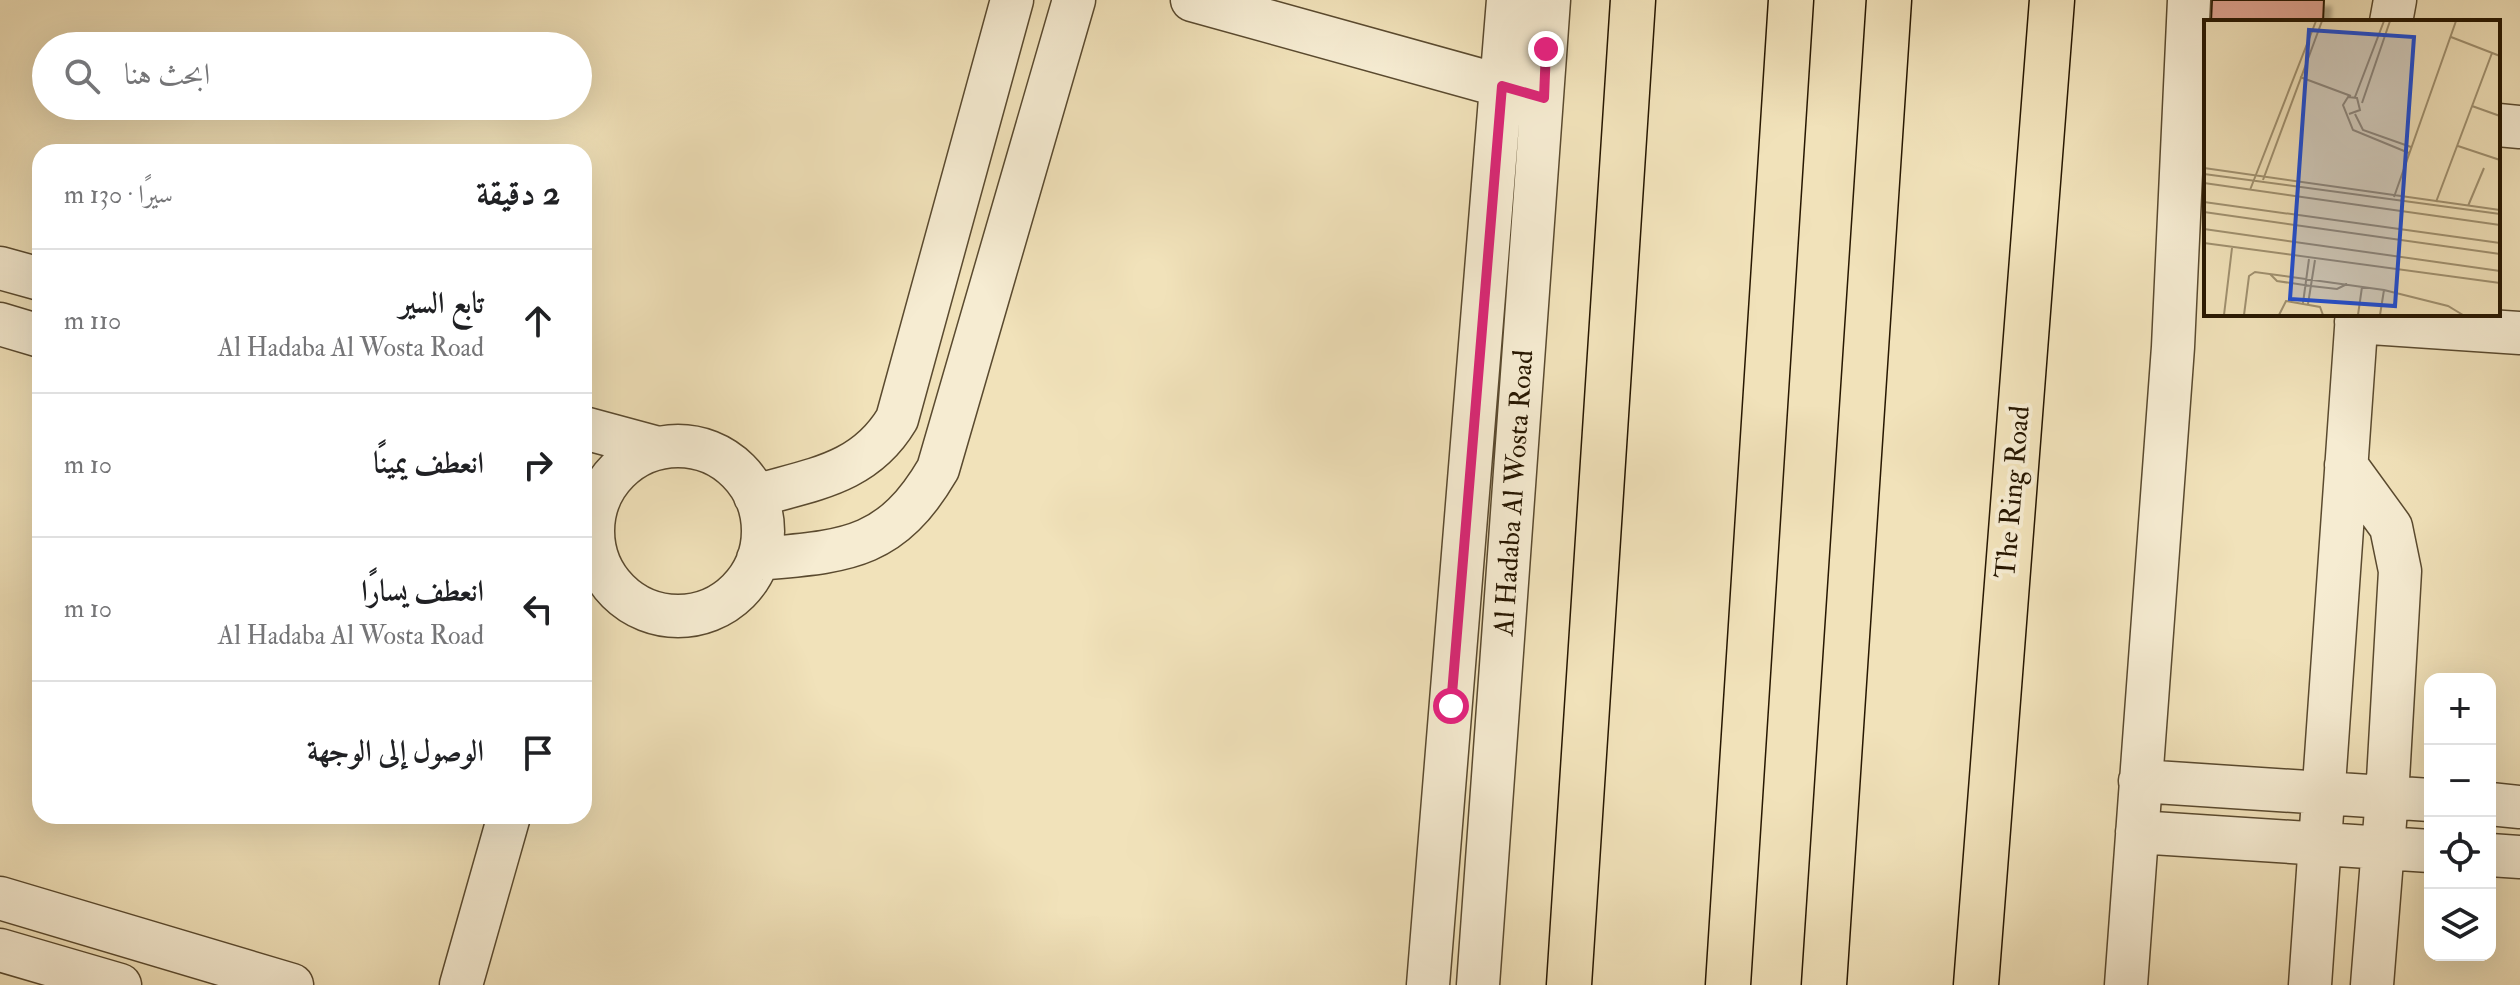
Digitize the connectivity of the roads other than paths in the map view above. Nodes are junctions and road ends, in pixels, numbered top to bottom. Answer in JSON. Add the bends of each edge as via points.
{"nodes":[{"id":1,"x":1012,"y":0,"type":"edge"},
{"id":2,"x":1074,"y":0,"type":"edge"},
{"id":3,"x":1192,"y":0,"type":"edge"},
{"id":4,"x":1508,"y":0,"type":"edge"},
{"id":5,"x":1549,"y":0,"type":"edge"},
{"id":6,"x":1633,"y":0,"type":"edge"},
{"id":7,"x":1791,"y":0,"type":"edge"},
{"id":8,"x":1889,"y":0,"type":"edge"},
{"id":9,"x":2052,"y":0,"type":"edge"},
{"id":10,"x":2189,"y":0,"type":"edge"},
{"id":11,"x":2395,"y":0,"type":"edge"},
{"id":12,"x":2391,"y":20,"type":"edge"},
{"id":13,"x":1502,"y":86,"type":"junction"},
{"id":14,"x":1544,"y":98,"type":"junction"},
{"id":15,"x":2500,"y":125,"type":"edge"},
{"id":16,"x":2520,"y":127,"type":"edge"},
{"id":17,"x":0,"y":268,"type":"edge"},
{"id":18,"x":32,"y":277,"type":"edge"},
{"id":19,"x":2357,"y":318,"type":"edge"},
{"id":20,"x":0,"y":324,"type":"edge"},
{"id":21,"x":2520,"y":333,"type":"edge"},
{"id":22,"x":32,"y":334,"type":"edge"},
{"id":23,"x":592,"y":430,"type":"edge"},
{"id":24,"x":658,"y":448,"type":"junction"},
{"id":25,"x":2346,"y":465,"type":"junction"},
{"id":26,"x":755,"y":496,"type":"junction"},
{"id":27,"x":592,"y":521,"type":"edge"},
{"id":28,"x":592,"y":538,"type":"edge"},
{"id":29,"x":758,"y":559,"type":"junction"},
{"id":30,"x":2140,"y":781,"type":"junction"},
{"id":31,"x":2325,"y":793,"type":"junction"},
{"id":32,"x":2387,"y":797,"type":"junction"},
{"id":33,"x":2424,"y":800,"type":"edge"},
{"id":34,"x":2496,"y":805,"type":"edge"},
{"id":35,"x":2520,"y":807,"type":"edge"},
{"id":36,"x":507,"y":824,"type":"edge"},
{"id":37,"x":2137,"y":832,"type":"junction"},
{"id":38,"x":2320,"y":844,"type":"junction"},
{"id":39,"x":2383,"y":847,"type":"junction"},
{"id":40,"x":2424,"y":850,"type":"edge"},
{"id":41,"x":2496,"y":855,"type":"edge"},
{"id":42,"x":2520,"y":857,"type":"edge"},
{"id":43,"x":0,"y":898,"type":"edge"},
{"id":44,"x":0,"y":950,"type":"edge"},
{"id":45,"x":120,"y":985,"type":"edge"},
{"id":46,"x":292,"y":985,"type":"edge"},
{"id":47,"x":461,"y":985,"type":"edge"},
{"id":48,"x":1428,"y":985,"type":"edge"},
{"id":49,"x":1478,"y":985,"type":"edge"},
{"id":50,"x":1569,"y":985,"type":"edge"},
{"id":51,"x":1728,"y":985,"type":"edge"},
{"id":52,"x":1824,"y":985,"type":"edge"},
{"id":53,"x":1976,"y":985,"type":"edge"},
{"id":54,"x":2126,"y":985,"type":"edge"},
{"id":55,"x":2310,"y":985,"type":"edge"},
{"id":56,"x":2372,"y":985,"type":"edge"}],
"edges":[{"from":1,"to":26,"type":"street","via":[[897,419],[886,438],[852,467]]},
{"from":2,"to":29,"type":"street","via":[[938,469],[908,512],[864,543],[838,552]]},
{"from":3,"to":13,"type":"street"},
{"from":4,"to":13,"type":"street","name":"Al Hadaba Al Wosta Road"},
{"from":5,"to":14,"type":"street","name":"Al Hadaba Al Wosta Road"},
{"from":6,"to":50,"type":"highway"},
{"from":7,"to":51,"type":"highway"},
{"from":8,"to":52,"type":"highway"},
{"from":9,"to":53,"type":"highway","name":"The Ring Road"},
{"from":10,"to":30,"type":"street","via":[[2173,347]]},
{"from":11,"to":12,"type":"street"},
{"from":13,"to":14,"type":"street"},
{"from":13,"to":48,"type":"street","name":"Al Hadaba Al Wosta Road"},
{"from":14,"to":49,"type":"street","name":"Al Hadaba Al Wosta Road"},
{"from":15,"to":16,"type":"street"},
{"from":17,"to":18,"type":"street"},
{"from":19,"to":21,"type":"street"},
{"from":19,"to":25,"type":"street"},
{"from":20,"to":22,"type":"street"},
{"from":23,"to":24,"type":"street"},
{"from":24,"to":26,"type":"street","via":[[697,448],[715,454],[739,472]]},
{"from":24,"to":27,"type":"street","via":[[617,471]]},
{"from":25,"to":31,"type":"street"},
{"from":25,"to":32,"type":"street","via":[[2385,517],[2398,555]]},
{"from":26,"to":29,"type":"street","via":[[762,517]]},
{"from":28,"to":29,"type":"street","via":[[605,575],[619,592],[655,613],[676,616],[717,606],[735,595]]},
{"from":30,"to":31,"type":"street"},
{"from":30,"to":37,"type":"street"},
{"from":31,"to":32,"type":"street"},
{"from":31,"to":38,"type":"street"},
{"from":32,"to":33,"type":"street"},
{"from":32,"to":39,"type":"street"},
{"from":34,"to":35,"type":"street"},
{"from":36,"to":47,"type":"street"},
{"from":37,"to":38,"type":"street"},
{"from":37,"to":54,"type":"street"},
{"from":38,"to":39,"type":"street"},
{"from":38,"to":55,"type":"street"},
{"from":39,"to":40,"type":"street"},
{"from":39,"to":56,"type":"street"},
{"from":41,"to":42,"type":"street"},
{"from":43,"to":46,"type":"street"},
{"from":44,"to":45,"type":"street"}]}
